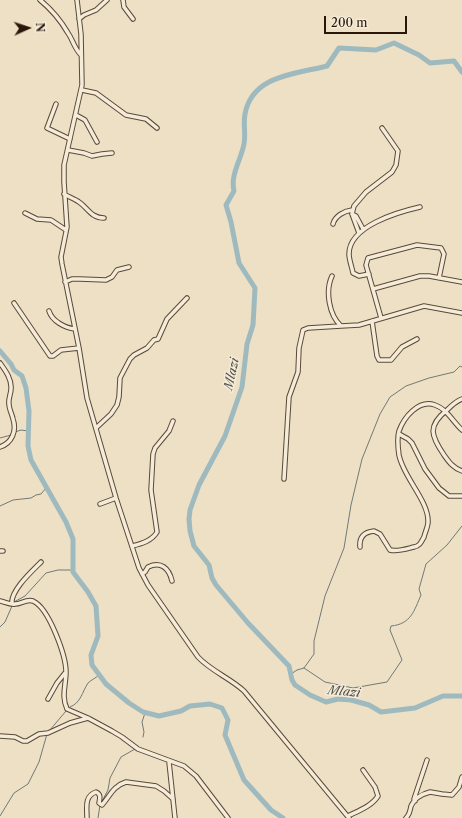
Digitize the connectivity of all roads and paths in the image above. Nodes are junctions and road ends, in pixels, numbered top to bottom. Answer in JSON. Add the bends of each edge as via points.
{"nodes":[{"id":1,"x":40,"y":0,"type":"edge"},
{"id":2,"x":77,"y":0,"type":"edge"},
{"id":3,"x":108,"y":0,"type":"edge"},
{"id":4,"x":122,"y":0,"type":"edge"},
{"id":5,"x":79,"y":19,"type":"junction"},
{"id":6,"x":133,"y":19,"type":"dead end"},
{"id":7,"x":81,"y":54,"type":"junction"},
{"id":8,"x":82,"y":90,"type":"junction"},
{"id":9,"x":56,"y":104,"type":"dead end"},
{"id":10,"x":76,"y":115,"type":"junction"},
{"id":11,"x":157,"y":128,"type":"dead end"},
{"id":12,"x":382,"y":128,"type":"dead end"},
{"id":13,"x":70,"y":139,"type":"junction"},
{"id":14,"x":97,"y":142,"type":"dead end"},
{"id":15,"x":68,"y":150,"type":"junction"},
{"id":16,"x":112,"y":153,"type":"dead end"},
{"id":17,"x":64,"y":194,"type":"junction"},
{"id":18,"x":420,"y":207,"type":"dead end"},
{"id":19,"x":352,"y":212,"type":"junction"},
{"id":20,"x":25,"y":213,"type":"dead end"},
{"id":21,"x":104,"y":218,"type":"dead end"},
{"id":22,"x":332,"y":224,"type":"dead end"},
{"id":23,"x":363,"y":229,"type":"junction"},
{"id":24,"x":66,"y":230,"type":"junction"},
{"id":25,"x":359,"y":233,"type":"junction"},
{"id":26,"x":129,"y":267,"type":"dead end"},
{"id":27,"x":369,"y":274,"type":"junction"},
{"id":28,"x":332,"y":276,"type":"dead end"},
{"id":29,"x":439,"y":278,"type":"junction"},
{"id":30,"x":65,"y":282,"type":"junction"},
{"id":31,"x":462,"y":282,"type":"edge"},
{"id":32,"x":373,"y":289,"type":"junction"},
{"id":33,"x":187,"y":298,"type":"dead end"},
{"id":34,"x":14,"y":303,"type":"dead end"},
{"id":35,"x":49,"y":311,"type":"dead end"},
{"id":36,"x":462,"y":313,"type":"edge"},
{"id":37,"x":381,"y":318,"type":"junction"},
{"id":38,"x":372,"y":321,"type":"junction"},
{"id":39,"x":341,"y":326,"type":"junction"},
{"id":40,"x":75,"y":328,"type":"junction"},
{"id":41,"x":417,"y":340,"type":"dead end"},
{"id":42,"x":79,"y":348,"type":"junction"},
{"id":43,"x":0,"y":363,"type":"edge"},
{"id":44,"x":462,"y":399,"type":"edge"},
{"id":45,"x":445,"y":411,"type":"junction"},
{"id":46,"x":173,"y":421,"type":"dead end"},
{"id":47,"x":96,"y":428,"type":"junction"},
{"id":48,"x":462,"y":430,"type":"edge"},
{"id":49,"x":399,"y":434,"type":"junction"},
{"id":50,"x":0,"y":447,"type":"edge"},
{"id":51,"x":462,"y":471,"type":"edge"},
{"id":52,"x":284,"y":479,"type":"dead end"},
{"id":53,"x":462,"y":496,"type":"edge"},
{"id":54,"x":116,"y":498,"type":"junction"},
{"id":55,"x":100,"y":504,"type":"dead end"},
{"id":56,"x":132,"y":546,"type":"junction"},
{"id":57,"x":360,"y":547,"type":"dead end"},
{"id":58,"x":41,"y":562,"type":"dead end"},
{"id":59,"x":142,"y":574,"type":"junction"},
{"id":60,"x":172,"y":581,"type":"dead end"},
{"id":61,"x":0,"y":601,"type":"edge"},
{"id":62,"x":12,"y":604,"type":"junction"},
{"id":63,"x":66,"y":672,"type":"junction"},
{"id":64,"x":48,"y":699,"type":"dead end"},
{"id":65,"x":88,"y":718,"type":"junction"},
{"id":66,"x":0,"y":736,"type":"edge"},
{"id":67,"x":427,"y":760,"type":"dead end"},
{"id":68,"x":169,"y":762,"type":"junction"},
{"id":69,"x":363,"y":770,"type":"dead end"},
{"id":70,"x":462,"y":777,"type":"edge"},
{"id":71,"x":173,"y":799,"type":"junction"},
{"id":72,"x":415,"y":801,"type":"junction"},
{"id":73,"x":348,"y":817,"type":"edge"},
{"id":74,"x":87,"y":818,"type":"edge"},
{"id":75,"x":175,"y":818,"type":"edge"},
{"id":76,"x":228,"y":818,"type":"edge"},
{"id":77,"x":406,"y":818,"type":"edge"}],
"edges":[{"from":1,"to":7,"type":"street","via":[[67,32],[76,50]]},
{"from":2,"to":5,"type":"street"},
{"from":3,"to":5,"type":"street"},
{"from":4,"to":6,"type":"street"},
{"from":5,"to":7,"type":"street"},
{"from":7,"to":8,"type":"street"},
{"from":8,"to":10,"type":"street"},
{"from":8,"to":11,"type":"street","via":[[96,93],[126,114],[146,119]]},
{"from":9,"to":13,"type":"street","via":[[48,128]]},
{"from":10,"to":13,"type":"street"},
{"from":10,"to":14,"type":"street","via":[[88,123]]},
{"from":12,"to":19,"type":"street","via":[[398,151],[396,165],[392,172],[366,192]]},
{"from":13,"to":15,"type":"street"},
{"from":15,"to":16,"type":"street","via":[[92,156]]},
{"from":15,"to":17,"type":"street"},
{"from":17,"to":21,"type":"street","via":[[80,202],[95,217]]},
{"from":17,"to":24,"type":"street"},
{"from":18,"to":23,"type":"street","via":[[394,214]]},
{"from":19,"to":22,"type":"street","via":[[347,211],[337,217]]},
{"from":19,"to":23,"type":"street"},
{"from":19,"to":25,"type":"street"},
{"from":20,"to":24,"type":"street","via":[[37,219],[51,220]]},
{"from":23,"to":25,"type":"street"},
{"from":24,"to":30,"type":"street","via":[[62,257]]},
{"from":25,"to":27,"type":"street","via":[[349,257],[355,275]]},
{"from":26,"to":30,"type":"street","via":[[118,270],[106,280]]},
{"from":27,"to":29,"type":"street","via":[[366,265],[368,258],[425,245],[443,250]]},
{"from":27,"to":32,"type":"street"},
{"from":28,"to":39,"type":"street","via":[[328,288],[330,308],[333,318]]},
{"from":29,"to":31,"type":"street"},
{"from":29,"to":32,"type":"street","via":[[420,276]]},
{"from":30,"to":40,"type":"street"},
{"from":32,"to":37,"type":"street"},
{"from":33,"to":47,"type":"street","via":[[167,319],[158,339],[130,359],[120,378],[117,405]]},
{"from":34,"to":42,"type":"street","via":[[50,356],[61,350]]},
{"from":35,"to":40,"type":"street","via":[[56,321]]},
{"from":36,"to":37,"type":"street","via":[[424,306]]},
{"from":37,"to":38,"type":"street"},
{"from":38,"to":39,"type":"street"},
{"from":38,"to":41,"type":"street","via":[[379,360],[391,360],[402,347]]},
{"from":39,"to":52,"type":"street","via":[[303,330],[298,372],[289,396]]},
{"from":40,"to":42,"type":"street"},
{"from":42,"to":47,"type":"street","via":[[87,398]]},
{"from":43,"to":50,"type":"street","via":[[11,382],[9,405],[14,424],[12,438],[7,445]]},
{"from":44,"to":45,"type":"street"},
{"from":45,"to":48,"type":"street"},
{"from":45,"to":49,"type":"street","via":[[431,404],[419,406],[406,418]]},
{"from":45,"to":51,"type":"street","via":[[434,423],[434,439],[451,464]]},
{"from":46,"to":56,"type":"street","via":[[153,454],[151,490],[157,532],[146,542]]},
{"from":47,"to":54,"type":"street"},
{"from":49,"to":53,"type":"street","via":[[412,443],[425,469],[439,488],[449,496]]},
{"from":49,"to":57,"type":"street","via":[[401,462],[428,516],[427,528],[420,545],[390,550],[380,534],[374,531],[360,538]]},
{"from":54,"to":55,"type":"street"},
{"from":54,"to":56,"type":"street"},
{"from":56,"to":59,"type":"street"},
{"from":58,"to":62,"type":"street","via":[[20,583]]},
{"from":59,"to":60,"type":"street","via":[[148,567],[159,565],[168,570]]},
{"from":59,"to":73,"type":"street","via":[[198,657],[244,691]]},
{"from":61,"to":62,"type":"street"},
{"from":62,"to":63,"type":"street","via":[[32,601],[46,614],[63,655]]},
{"from":63,"to":64,"type":"street"},
{"from":63,"to":65,"type":"street","via":[[64,700],[67,709]]},
{"from":65,"to":66,"type":"street","via":[[39,734],[27,741]]},
{"from":65,"to":68,"type":"street","via":[[138,749]]},
{"from":67,"to":72,"type":"street"},
{"from":68,"to":71,"type":"street"},
{"from":68,"to":76,"type":"street","via":[[184,766],[196,776]]},
{"from":69,"to":73,"type":"street","via":[[378,796]]},
{"from":70,"to":72,"type":"street","via":[[459,787],[452,795],[430,792],[421,795]]},
{"from":71,"to":74,"type":"street","via":[[156,786],[121,783],[102,804],[99,803],[99,793],[93,793],[87,799]]},
{"from":71,"to":75,"type":"street"},
{"from":72,"to":77,"type":"street"}]}
